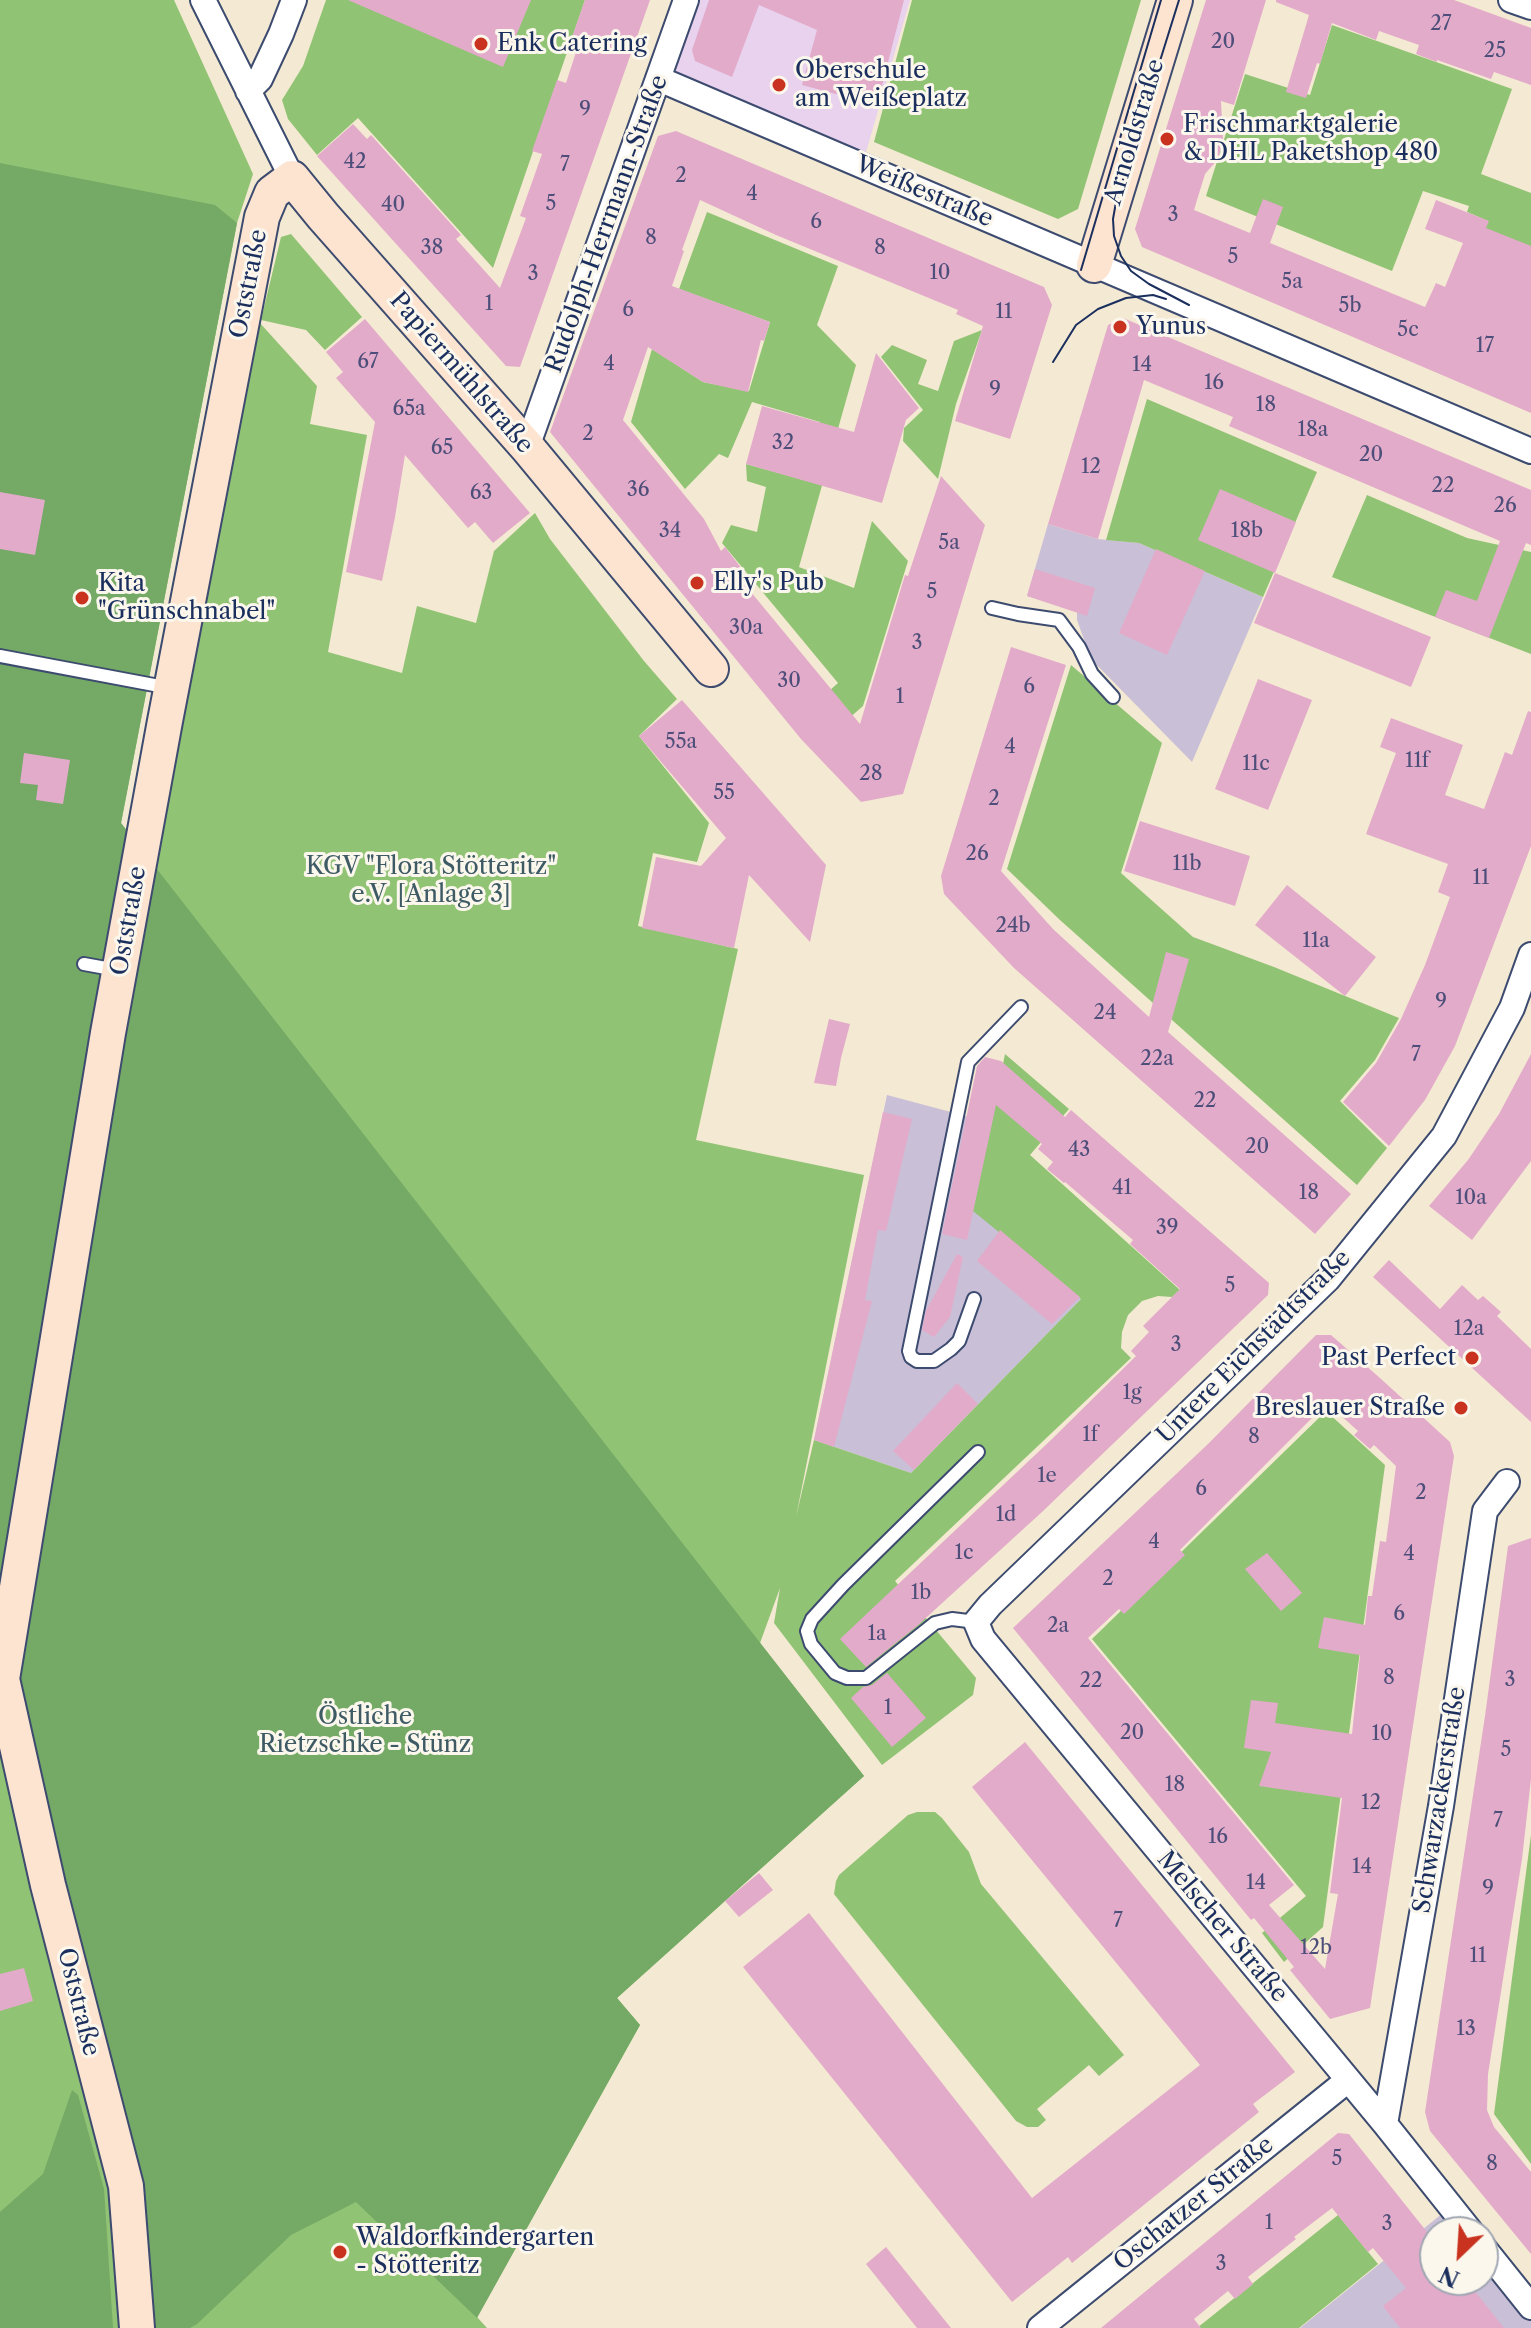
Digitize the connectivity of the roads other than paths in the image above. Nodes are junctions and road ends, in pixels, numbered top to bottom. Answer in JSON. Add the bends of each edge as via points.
{"nodes":[{"id":1,"x":203,"y":0,"type":"edge"},
{"id":2,"x":294,"y":0,"type":"edge"},
{"id":3,"x":686,"y":0,"type":"edge"},
{"id":4,"x":1175,"y":0,"type":"edge"},
{"id":5,"x":1511,"y":0,"type":"edge"},
{"id":6,"x":1531,"y":7,"type":"edge"},
{"id":7,"x":659,"y":79,"type":"junction"},
{"id":8,"x":248,"y":91,"type":"junction"},
{"id":9,"x":292,"y":178,"type":"junction"},
{"id":10,"x":1094,"y":265,"type":"junction"},
{"id":11,"x":527,"y":447,"type":"junction"},
{"id":12,"x":1531,"y":451,"type":"edge"},
{"id":13,"x":992,"y":608,"type":"dead end"},
{"id":14,"x":0,"y":656,"type":"edge"},
{"id":15,"x":711,"y":669,"type":"dead end"},
{"id":16,"x":172,"y":688,"type":"junction"},
{"id":17,"x":1113,"y":697,"type":"dead end"},
{"id":18,"x":1531,"y":955,"type":"edge"},
{"id":19,"x":84,"y":964,"type":"dead end"},
{"id":20,"x":120,"y":970,"type":"junction"},
{"id":21,"x":1021,"y":1007,"type":"dead end"},
{"id":22,"x":974,"y":1299,"type":"dead end"},
{"id":23,"x":978,"y":1452,"type":"dead end"},
{"id":24,"x":1507,"y":1482,"type":"dead end"},
{"id":25,"x":976,"y":1622,"type":"junction"},
{"id":26,"x":1,"y":1678,"type":"edge"},
{"id":27,"x":1348,"y":2080,"type":"junction"},
{"id":28,"x":1385,"y":2124,"type":"junction"},
{"id":29,"x":1458,"y":2216,"type":"edge"},
{"id":30,"x":1499,"y":2267,"type":"edge"},
{"id":31,"x":1531,"y":2307,"type":"edge"},
{"id":32,"x":137,"y":2328,"type":"edge"},
{"id":33,"x":1040,"y":2328,"type":"edge"}],
"edges":[{"from":1,"to":8,"type":"street","name":"Papiermühlstraße"},
{"from":2,"to":8,"type":"street","via":[[260,79]]},
{"from":3,"to":7,"type":"street","name":"Rudolph-Herrmann-Straße"},
{"from":4,"to":10,"type":"street","name":"Arnoldstraße"},
{"from":5,"to":6,"type":"street"},
{"from":7,"to":10,"type":"street","name":"Weißestraße"},
{"from":7,"to":11,"type":"street","name":"Rudolph-Herrmann-Straße"},
{"from":8,"to":9,"type":"street","name":"Papiermühlstraße"},
{"from":9,"to":11,"type":"street","name":"Papiermühlstraße"},
{"from":9,"to":16,"type":"street","name":"Oststraße","via":[[272,193],[262,217]]},
{"from":10,"to":12,"type":"street","name":"Weißestraße"},
{"from":11,"to":15,"type":"street","name":"Papiermühlstraße"},
{"from":13,"to":17,"type":"lane","via":[[1059,620]]},
{"from":14,"to":16,"type":"lane"},
{"from":16,"to":20,"type":"street","name":"Oststraße"},
{"from":18,"to":25,"type":"street","name":"Untere Eichstädtstraße","via":[[1512,1008],[1444,1136],[1328,1279]]},
{"from":19,"to":20,"type":"lane"},
{"from":20,"to":26,"type":"street","name":"Oststraße"},
{"from":21,"to":22,"type":"lane","via":[[968,1062],[911,1357],[934,1361],[951,1349]]},
{"from":23,"to":25,"type":"lane","via":[[843,1585],[807,1631],[835,1673],[866,1678],[935,1623]]},
{"from":24,"to":28,"type":"street","name":"Schwarzackerstraße","via":[[1485,1511],[1441,1806]]},
{"from":25,"to":27,"type":"street","name":"Melscher Straße","via":[[983,1639]]},
{"from":26,"to":32,"type":"street","name":"Oststraße","via":[[126,2186]]},
{"from":27,"to":28,"type":"street","name":"Melscher Straße"},
{"from":27,"to":33,"type":"street","name":"Oschatzer Straße"},
{"from":28,"to":29,"type":"street","name":"Melscher Straße"},
{"from":30,"to":31,"type":"street"}]}
